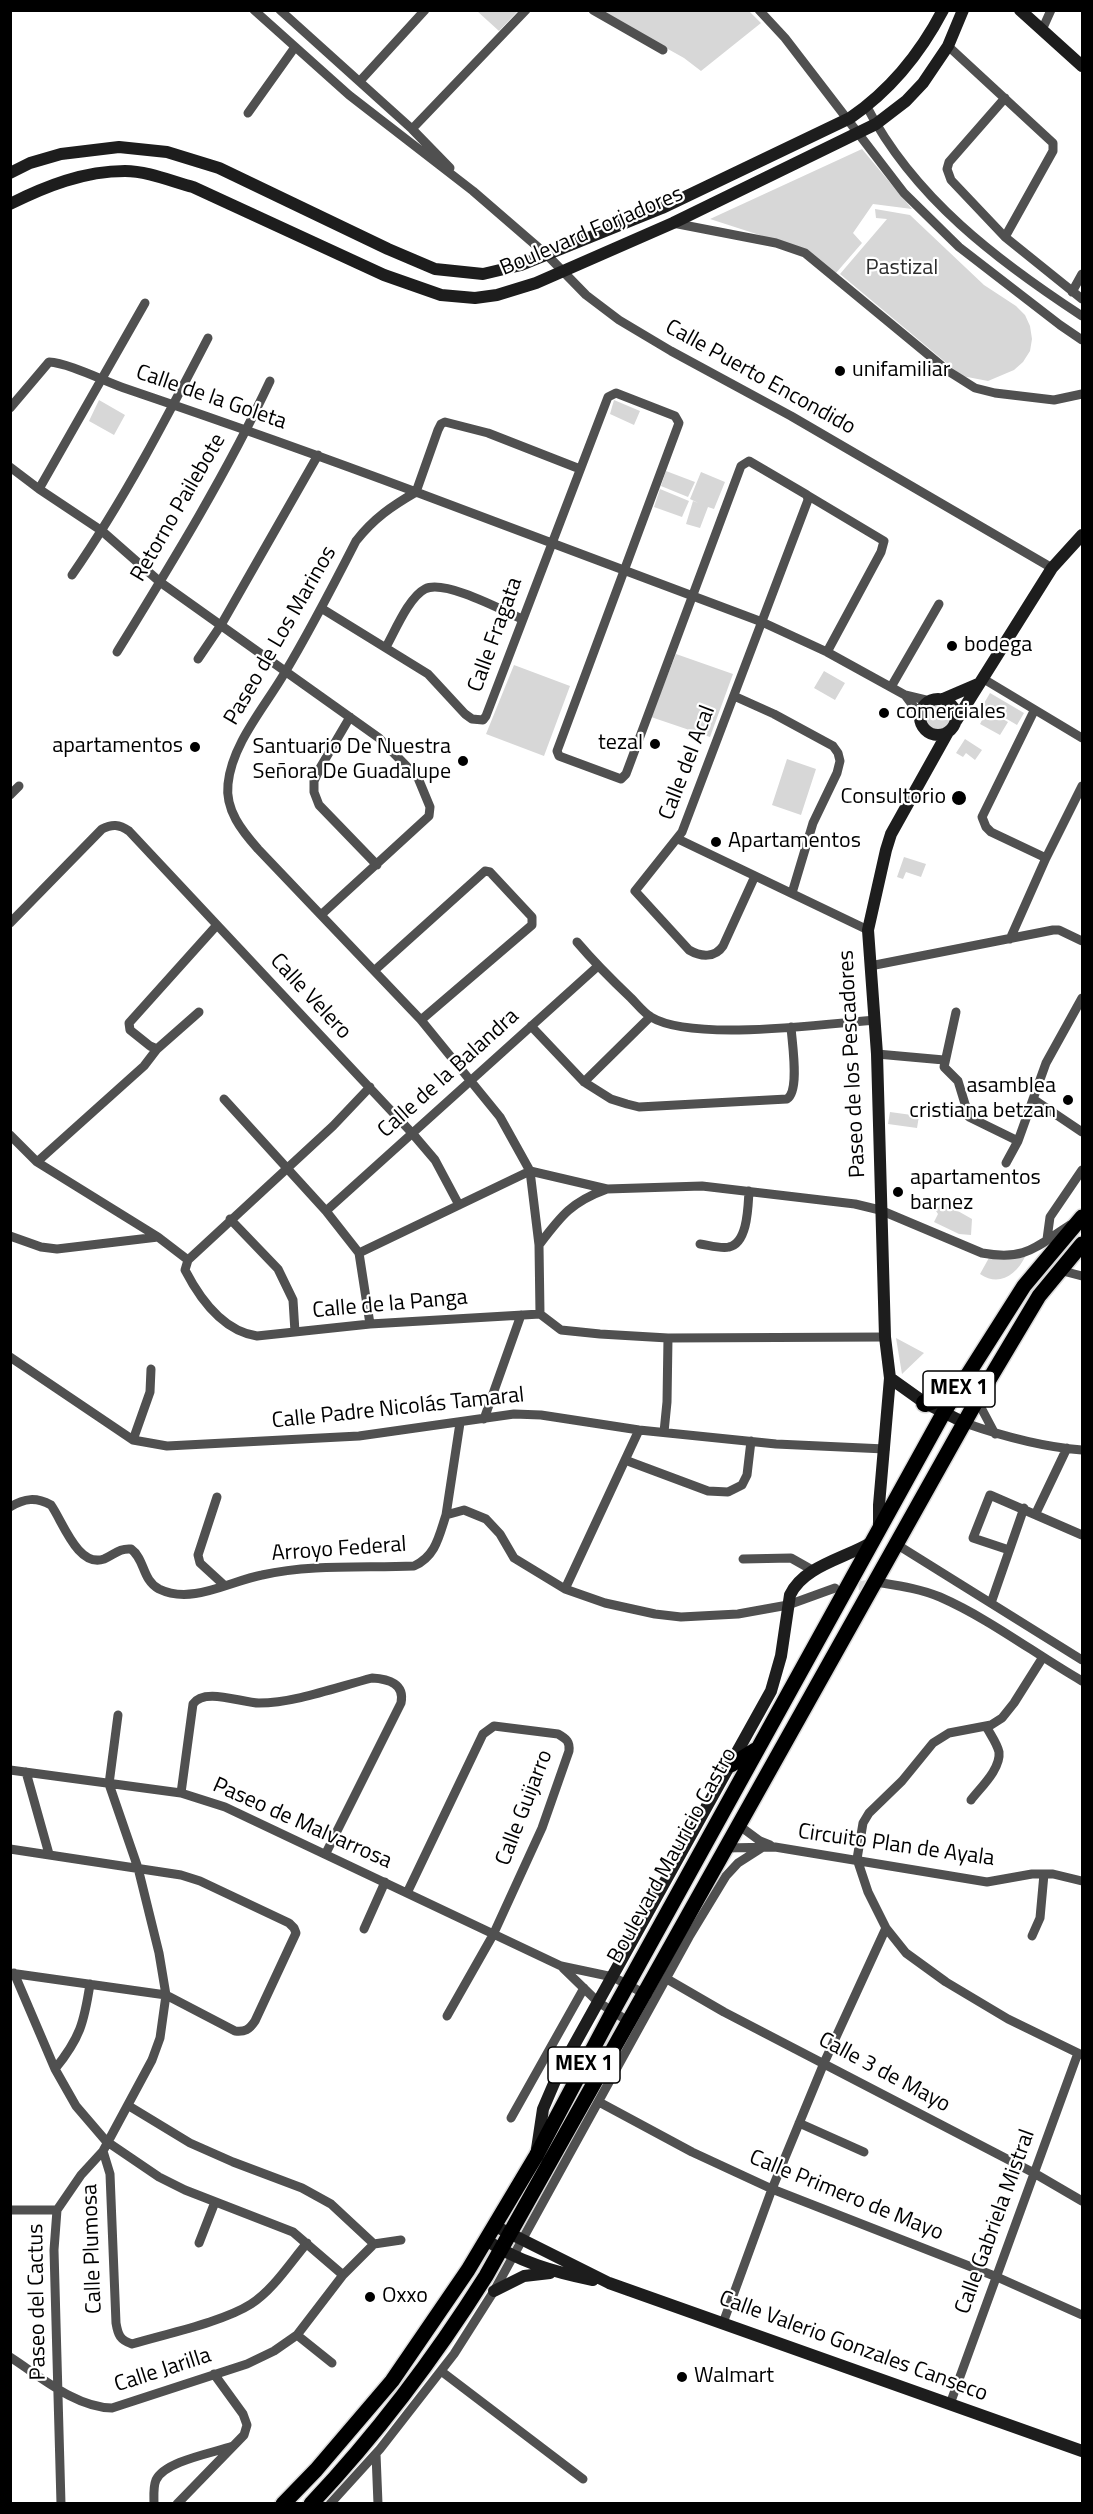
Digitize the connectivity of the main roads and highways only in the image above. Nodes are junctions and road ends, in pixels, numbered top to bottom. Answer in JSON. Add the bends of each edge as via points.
{"nodes":[{"id":1,"x":1083,"y":1217,"type":"edge"},
{"id":2,"x":1083,"y":1244,"type":"edge"},
{"id":3,"x":957,"y":1392,"type":"junction"},
{"id":4,"x":924,"y":1403,"type":"road end"},
{"id":5,"x":758,"y":1749,"type":"junction"},
{"id":6,"x":731,"y":1765,"type":"road end"},
{"id":7,"x":283,"y":2504,"type":"edge"},
{"id":8,"x":311,"y":2504,"type":"edge"}],
"edges":[{"from":1,"to":3,"type":"main road","name":"Boulevard Mauricio Castro","number":"MEX 1","via":[[1024,1286]]},
{"from":2,"to":8,"type":"main road","name":"Boulevard Mauricio Castro","number":"MEX 1","via":[[1039,1296],[977,1400],[737,1824],[684,1934],[507,2254],[411,2386]]},
{"from":3,"to":4,"type":"highway"},
{"from":3,"to":5,"type":"main road","name":"Boulevard Mauricio Castro","number":"MEX 1"},
{"from":5,"to":6,"type":"main road"},
{"from":5,"to":7,"type":"main road","name":"Boulevard Mauricio Castro","number":"MEX 1","via":[[495,2226],[392,2380]]}]}
